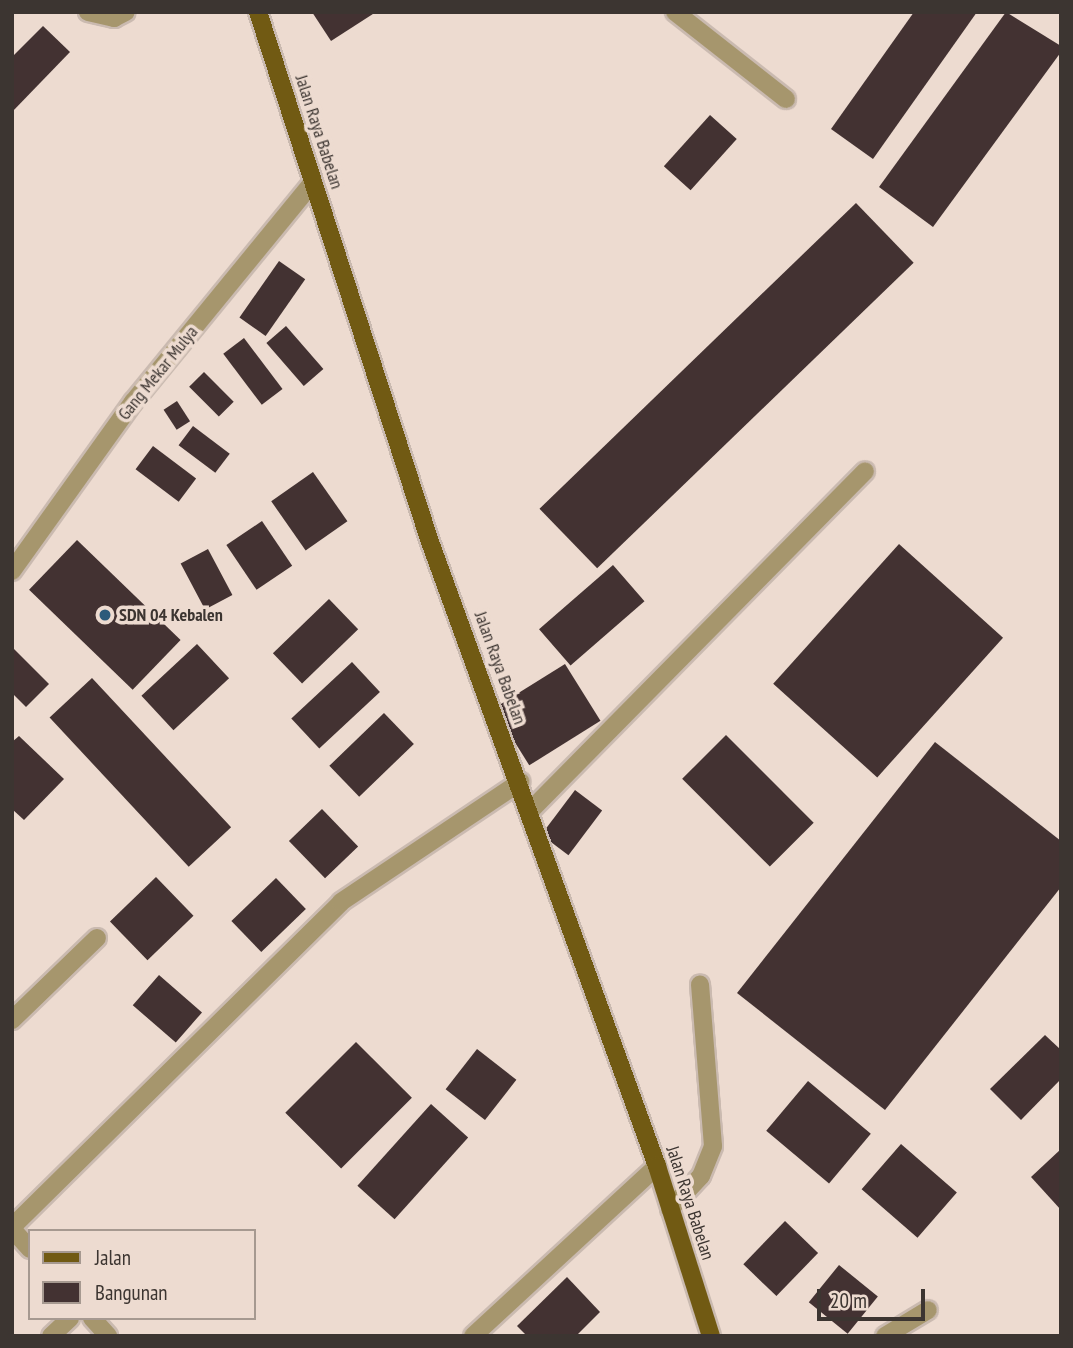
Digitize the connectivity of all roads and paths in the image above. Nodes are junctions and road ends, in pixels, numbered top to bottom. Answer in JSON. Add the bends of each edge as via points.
{"nodes":[{"id":1,"x":88,"y":12,"type":"edge"},
{"id":2,"x":126,"y":12,"type":"edge"},
{"id":3,"x":258,"y":12,"type":"edge"},
{"id":4,"x":675,"y":12,"type":"edge"},
{"id":5,"x":786,"y":99,"type":"dead end"},
{"id":6,"x":313,"y":182,"type":"junction"},
{"id":7,"x":865,"y":471,"type":"dead end"},
{"id":8,"x":12,"y":571,"type":"edge"},
{"id":9,"x":520,"y":782,"type":"junction"},
{"id":10,"x":530,"y":811,"type":"junction"},
{"id":11,"x":97,"y":938,"type":"dead end"},
{"id":12,"x":700,"y":985,"type":"dead end"},
{"id":13,"x":12,"y":1020,"type":"edge"},
{"id":14,"x":657,"y":1166,"type":"junction"},
{"id":15,"x":670,"y":1209,"type":"junction"},
{"id":16,"x":12,"y":1228,"type":"edge"},
{"id":17,"x":28,"y":1247,"type":"edge"},
{"id":18,"x":928,"y":1310,"type":"dead end"},
{"id":19,"x":68,"y":1320,"type":"edge"},
{"id":20,"x":94,"y":1320,"type":"edge"},
{"id":21,"x":51,"y":1336,"type":"edge"},
{"id":22,"x":108,"y":1336,"type":"edge"},
{"id":23,"x":473,"y":1336,"type":"edge"},
{"id":24,"x":711,"y":1336,"type":"edge"},
{"id":25,"x":885,"y":1336,"type":"edge"}],
"edges":[{"from":1,"to":2,"type":"street","via":[[114,18]]},
{"from":3,"to":6,"type":"main road","name":"Jalan Raya Babelan"},
{"from":4,"to":5,"type":"street"},
{"from":6,"to":8,"type":"street","name":"Gang Mekar Mulya","via":[[133,402]]},
{"from":6,"to":9,"type":"main road","name":"Jalan Raya Babelan","via":[[429,539]]},
{"from":7,"to":10,"type":"street"},
{"from":9,"to":10,"type":"main road","name":"Jalan Raya Babelan"},
{"from":9,"to":16,"type":"street","via":[[341,902]]},
{"from":10,"to":14,"type":"main road","name":"Jalan Raya Babelan"},
{"from":11,"to":13,"type":"street"},
{"from":12,"to":15,"type":"street","via":[[713,1146],[701,1176]]},
{"from":14,"to":15,"type":"main road","name":"Jalan Raya Babelan"},
{"from":14,"to":23,"type":"street"},
{"from":15,"to":24,"type":"main road","name":"Jalan Raya Babelan"},
{"from":16,"to":17,"type":"street"},
{"from":18,"to":25,"type":"street"},
{"from":19,"to":21,"type":"street"},
{"from":20,"to":22,"type":"street"}]}
